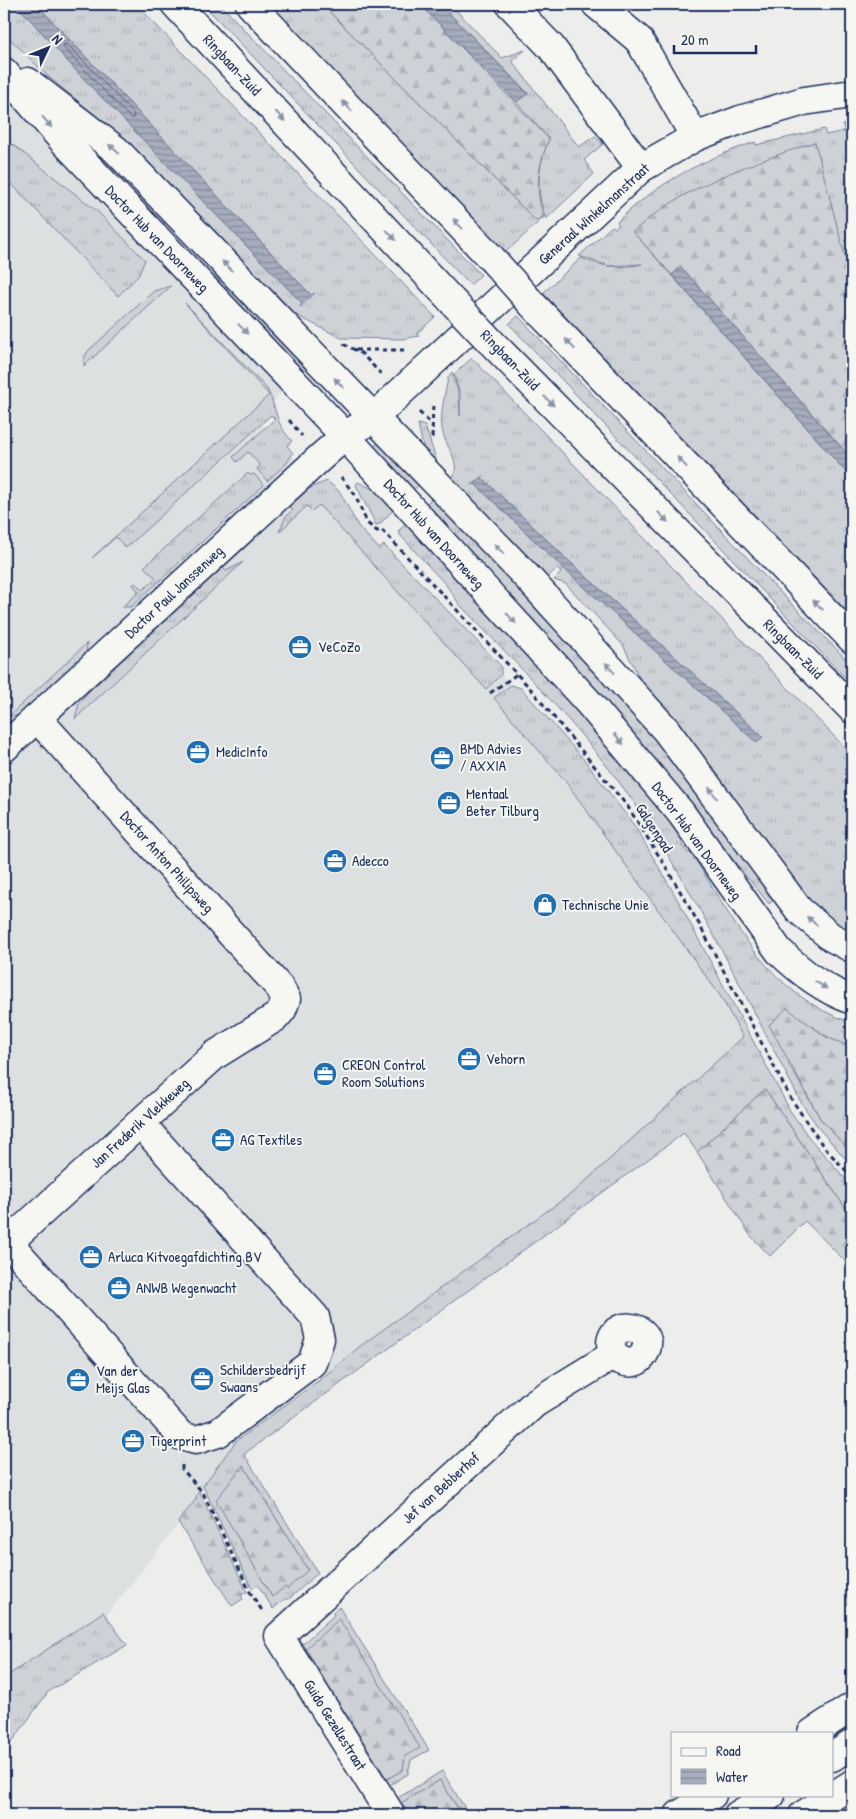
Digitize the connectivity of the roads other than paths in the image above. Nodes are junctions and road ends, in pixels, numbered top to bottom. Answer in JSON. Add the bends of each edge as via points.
{"nodes":[{"id":1,"x":175,"y":4,"type":"edge"},
{"id":2,"x":250,"y":4,"type":"edge"},
{"id":3,"x":596,"y":4,"type":"edge"},
{"id":4,"x":518,"y":8,"type":"edge"},
{"id":5,"x":4,"y":63,"type":"edge"},
{"id":6,"x":4,"y":72,"type":"edge"},
{"id":7,"x":852,"y":94,"type":"edge"},
{"id":8,"x":696,"y":137,"type":"junction"},
{"id":9,"x":641,"y":168,"type":"junction"},
{"id":10,"x":373,"y":418,"type":"junction"},
{"id":11,"x":345,"y":436,"type":"junction"},
{"id":12,"x":852,"y":639,"type":"edge"},
{"id":13,"x":852,"y":709,"type":"edge"},
{"id":14,"x":37,"y":718,"type":"junction"},
{"id":15,"x":4,"y":748,"type":"edge"},
{"id":16,"x":852,"y":948,"type":"edge"},
{"id":17,"x":852,"y":1000,"type":"edge"},
{"id":18,"x":282,"y":1010,"type":"joint"},
{"id":19,"x":140,"y":1123,"type":"junction"},
{"id":20,"x":6,"y":1244,"type":"edge"},
{"id":21,"x":613,"y":1355,"type":"dead end"},
{"id":22,"x":278,"y":1636,"type":"joint"},
{"id":23,"x":852,"y":1707,"type":"edge"},
{"id":24,"x":814,"y":1732,"type":"edge"},
{"id":25,"x":852,"y":1744,"type":"edge"},
{"id":26,"x":834,"y":1756,"type":"edge"},
{"id":27,"x":852,"y":1784,"type":"edge"},
{"id":28,"x":834,"y":1795,"type":"edge"},
{"id":29,"x":710,"y":1796,"type":"edge"},
{"id":30,"x":769,"y":1796,"type":"edge"},
{"id":31,"x":833,"y":1796,"type":"edge"},
{"id":32,"x":391,"y":1815,"type":"edge"},
{"id":33,"x":679,"y":1815,"type":"edge"},
{"id":34,"x":738,"y":1815,"type":"edge"},
{"id":35,"x":803,"y":1815,"type":"edge"}],
"edges":[{"from":1,"to":13,"type":"street","name":"Ringbaan-Zuid","one_way":true,"bridge":true,"via":[[490,341]]},
{"from":12,"to":2,"type":"street","one_way":true,"bridge":true},
{"from":3,"to":8,"type":"street","via":[[639,40]]},
{"from":4,"to":9,"type":"street"},
{"from":10,"to":5,"type":"street","name":"Doctor Hub van Doorneweg","one_way":true,"via":[[116,150]]},
{"from":6,"to":11,"type":"street","name":"Doctor Hub van Doorneweg","one_way":true,"via":[[59,136]]},
{"from":7,"to":8,"type":"street","name":"Generaal Winkelmanstraat","via":[[804,101]]},
{"from":8,"to":9,"type":"street","name":"Generaal Winkelmanstraat"},
{"from":9,"to":10,"type":"street","name":"Generaal Winkelmanstraat"},
{"from":10,"to":11,"type":"street","name":"Generaal Winkelmanstraat"},
{"from":16,"to":10,"type":"street","name":"Doctor Hub van Doorneweg","one_way":true,"via":[[831,937],[799,910],[666,730],[528,579]]},
{"from":11,"to":14,"type":"street","name":"Doctor Paul Janssenweg"},
{"from":11,"to":17,"type":"street","name":"Doctor Hub van Doorneweg","one_way":true,"via":[[601,718],[681,813],[779,951],[823,986]]},
{"from":14,"to":15,"type":"street","name":"Doctor Paul Janssenweg"},
{"from":14,"to":18,"type":"street","name":"Doctor Anton Philipsweg","via":[[280,988],[286,999]]},
{"from":18,"to":19,"type":"street","name":"Jan Frederik Vlekkeweg","via":[[258,1030],[215,1055]]},
{"from":19,"to":20,"type":"street","name":"Jan Frederik Vlekkeweg"},
{"from":19,"to":20,"type":"street","via":[[316,1317],[320,1339],[312,1363],[218,1433],[196,1440],[181,1436]]},
{"from":21,"to":22,"type":"street","name":"Jef van Bebberhof","via":[[535,1403]]},
{"from":22,"to":32,"type":"street","name":"Guido Gezellestraat"},
{"from":23,"to":24,"type":"street"},
{"from":25,"to":26,"type":"street"},
{"from":27,"to":28,"type":"street"},
{"from":29,"to":33,"type":"street"},
{"from":30,"to":34,"type":"street"},
{"from":31,"to":35,"type":"street"}]}
